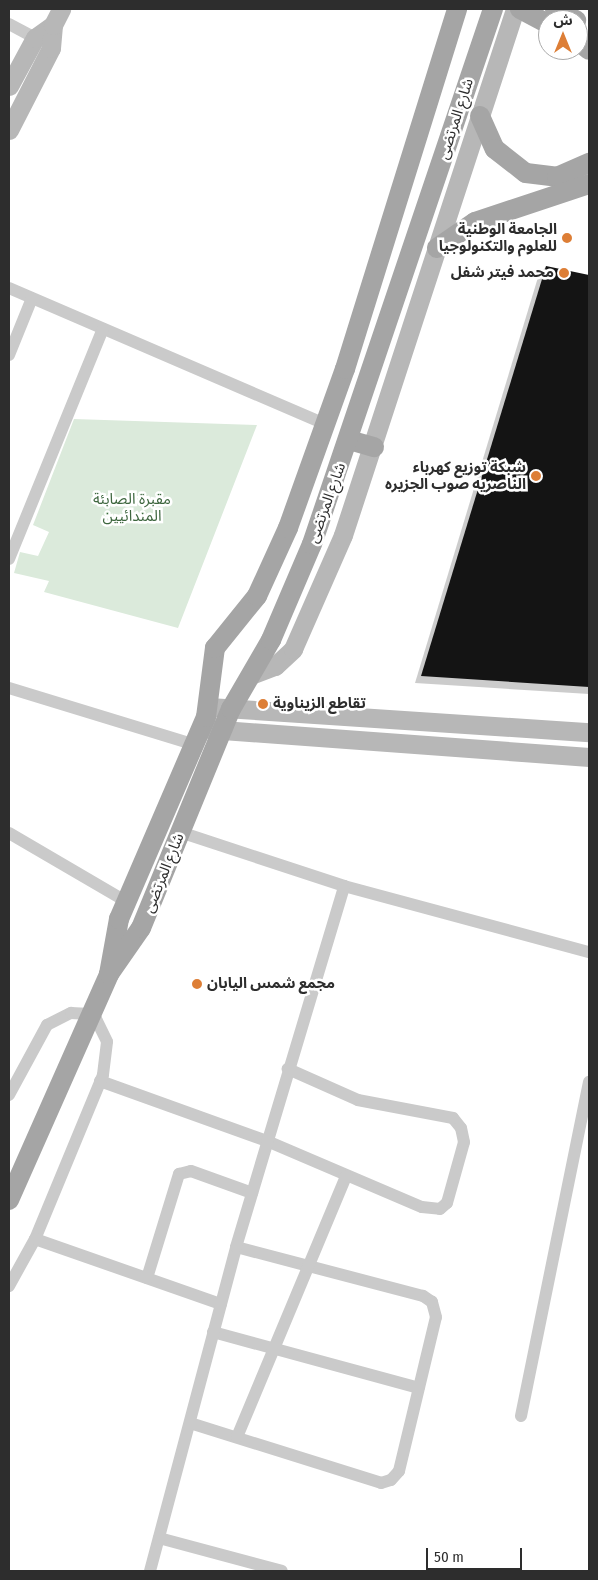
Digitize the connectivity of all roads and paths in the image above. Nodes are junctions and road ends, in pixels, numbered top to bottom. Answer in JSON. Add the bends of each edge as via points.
{"nodes":[{"id":1,"x":457,"y":9,"type":"edge"},
{"id":2,"x":492,"y":9,"type":"edge"},
{"id":3,"x":515,"y":9,"type":"edge"},
{"id":4,"x":520,"y":9,"type":"edge"},
{"id":5,"x":57,"y":17,"type":"edge"},
{"id":6,"x":538,"y":19,"type":"edge"},
{"id":7,"x":9,"y":24,"type":"edge"},
{"id":8,"x":35,"y":38,"type":"junction"},
{"id":9,"x":9,"y":86,"type":"edge"},
{"id":10,"x":480,"y":116,"type":"junction"},
{"id":11,"x":9,"y":130,"type":"edge"},
{"id":12,"x":589,"y":163,"type":"edge"},
{"id":13,"x":569,"y":184,"type":"junction"},
{"id":14,"x":589,"y":184,"type":"edge"},
{"id":15,"x":437,"y":248,"type":"junction"},
{"id":16,"x":9,"y":288,"type":"edge"},
{"id":17,"x":32,"y":298,"type":"junction"},
{"id":18,"x":103,"y":329,"type":"junction"},
{"id":19,"x":9,"y":355,"type":"edge"},
{"id":20,"x":326,"y":424,"type":"junction"},
{"id":21,"x":350,"y":440,"type":"junction"},
{"id":22,"x":374,"y":447,"type":"junction"},
{"id":23,"x":9,"y":559,"type":"edge"},
{"id":24,"x":251,"y":675,"type":"junction"},
{"id":25,"x":9,"y":688,"type":"edge"},
{"id":26,"x":209,"y":707,"type":"junction"},
{"id":27,"x":231,"y":709,"type":"junction"},
{"id":28,"x":222,"y":730,"type":"junction"},
{"id":29,"x":589,"y":732,"type":"edge"},
{"id":30,"x":199,"y":737,"type":"junction"},
{"id":31,"x":589,"y":757,"type":"edge"},
{"id":32,"x":9,"y":832,"type":"edge"},
{"id":33,"x":180,"y":832,"type":"junction"},
{"id":34,"x":344,"y":886,"type":"junction"},
{"id":35,"x":127,"y":902,"type":"junction"},
{"id":36,"x":589,"y":952,"type":"edge"},
{"id":37,"x":109,"y":974,"type":"junction"},
{"id":38,"x":90,"y":1014,"type":"junction"},
{"id":39,"x":288,"y":1069,"type":"junction"},
{"id":40,"x":12,"y":1079,"type":"edge"},
{"id":41,"x":100,"y":1081,"type":"junction"},
{"id":42,"x":589,"y":1082,"type":"edge"},
{"id":43,"x":9,"y":1095,"type":"edge"},
{"id":44,"x":267,"y":1141,"type":"junction"},
{"id":45,"x":346,"y":1176,"type":"junction"},
{"id":46,"x":252,"y":1193,"type":"junction"},
{"id":47,"x":9,"y":1200,"type":"edge"},
{"id":48,"x":35,"y":1239,"type":"junction"},
{"id":49,"x":236,"y":1247,"type":"junction"},
{"id":50,"x":309,"y":1266,"type":"junction"},
{"id":51,"x":147,"y":1278,"type":"junction"},
{"id":52,"x":9,"y":1286,"type":"edge"},
{"id":53,"x":221,"y":1304,"type":"junction"},
{"id":54,"x":213,"y":1332,"type":"junction"},
{"id":55,"x":275,"y":1348,"type":"junction"},
{"id":56,"x":418,"y":1388,"type":"junction"},
{"id":57,"x":521,"y":1416,"type":"dead end"},
{"id":58,"x":190,"y":1423,"type":"junction"},
{"id":59,"x":237,"y":1437,"type":"junction"},
{"id":60,"x":159,"y":1538,"type":"junction"},
{"id":61,"x":150,"y":1571,"type":"edge"},
{"id":62,"x":282,"y":1571,"type":"edge"}],
"edges":[{"from":1,"to":20,"type":"main road","name":"شارع المرتضى"},
{"from":2,"to":21,"type":"main road","name":"شارع المرتضى"},
{"from":3,"to":10,"type":"street"},
{"from":4,"to":6,"type":"main road"},
{"from":5,"to":8,"type":"street"},
{"from":5,"to":11,"type":"street","via":[[51,48]]},
{"from":7,"to":8,"type":"street"},
{"from":8,"to":9,"type":"street"},
{"from":10,"to":13,"type":"main road","via":[[489,141],[509,163],[536,176]]},
{"from":10,"to":15,"type":"street"},
{"from":12,"to":13,"type":"main road"},
{"from":13,"to":14,"type":"main road"},
{"from":13,"to":15,"type":"main road","via":[[475,222]]},
{"from":15,"to":22,"type":"street"},
{"from":16,"to":17,"type":"street"},
{"from":17,"to":18,"type":"street"},
{"from":17,"to":19,"type":"street"},
{"from":18,"to":20,"type":"street"},
{"from":18,"to":23,"type":"street"},
{"from":20,"to":26,"type":"main road","name":"شارع المرتضى","via":[[271,569],[253,602],[226,629],[215,648]]},
{"from":21,"to":22,"type":"main road"},
{"from":21,"to":24,"type":"main road","name":"شارع المرتضى","via":[[277,627]]},
{"from":22,"to":24,"type":"street","via":[[300,638],[285,659]]},
{"from":24,"to":27,"type":"main road","name":"شارع المرتضى"},
{"from":25,"to":30,"type":"street"},
{"from":26,"to":27,"type":"street"},
{"from":26,"to":30,"type":"main road","name":"شارع المرتضى"},
{"from":27,"to":28,"type":"main road","name":"شارع المرتضى"},
{"from":27,"to":29,"type":"street"},
{"from":28,"to":30,"type":"street"},
{"from":28,"to":31,"type":"street"},
{"from":28,"to":33,"type":"main road","name":"شارع المرتضى"},
{"from":30,"to":35,"type":"main road","name":"شارع المرتضى"},
{"from":32,"to":35,"type":"street"},
{"from":33,"to":34,"type":"street"},
{"from":33,"to":37,"type":"main road","name":"شارع المرتضى","via":[[136,940]]},
{"from":34,"to":36,"type":"street"},
{"from":34,"to":39,"type":"street"},
{"from":35,"to":37,"type":"main road","name":"شارع المرتضى","via":[[113,939]]},
{"from":37,"to":38,"type":"main road","name":"شارع المرتضى"},
{"from":38,"to":40,"type":"street","via":[[62,1016],[47,1025]]},
{"from":38,"to":41,"type":"street","via":[[107,1042]]},
{"from":38,"to":47,"type":"main road","name":"شارع المرتضى"},
{"from":39,"to":44,"type":"street"},
{"from":39,"to":45,"type":"street","via":[[358,1100],[446,1115],[461,1128],[464,1142],[450,1199],[440,1209],[422,1207]]},
{"from":40,"to":43,"type":"street"},
{"from":41,"to":44,"type":"street"},
{"from":41,"to":48,"type":"street"},
{"from":42,"to":57,"type":"street"},
{"from":44,"to":45,"type":"street"},
{"from":44,"to":46,"type":"street"},
{"from":45,"to":50,"type":"street"},
{"from":46,"to":49,"type":"street"},
{"from":46,"to":51,"type":"street","via":[[191,1172],[179,1174]]},
{"from":48,"to":51,"type":"street"},
{"from":48,"to":52,"type":"street"},
{"from":49,"to":50,"type":"street"},
{"from":49,"to":53,"type":"street"},
{"from":50,"to":55,"type":"street"},
{"from":50,"to":56,"type":"street","via":[[423,1296],[432,1302],[436,1317]]},
{"from":51,"to":53,"type":"street"},
{"from":53,"to":54,"type":"street"},
{"from":54,"to":55,"type":"street"},
{"from":54,"to":58,"type":"street"},
{"from":55,"to":56,"type":"street"},
{"from":55,"to":59,"type":"street"},
{"from":56,"to":59,"type":"street","via":[[398,1470],[387,1482]]},
{"from":58,"to":59,"type":"street"},
{"from":58,"to":60,"type":"street"},
{"from":60,"to":61,"type":"street"},
{"from":60,"to":62,"type":"street"}]}
